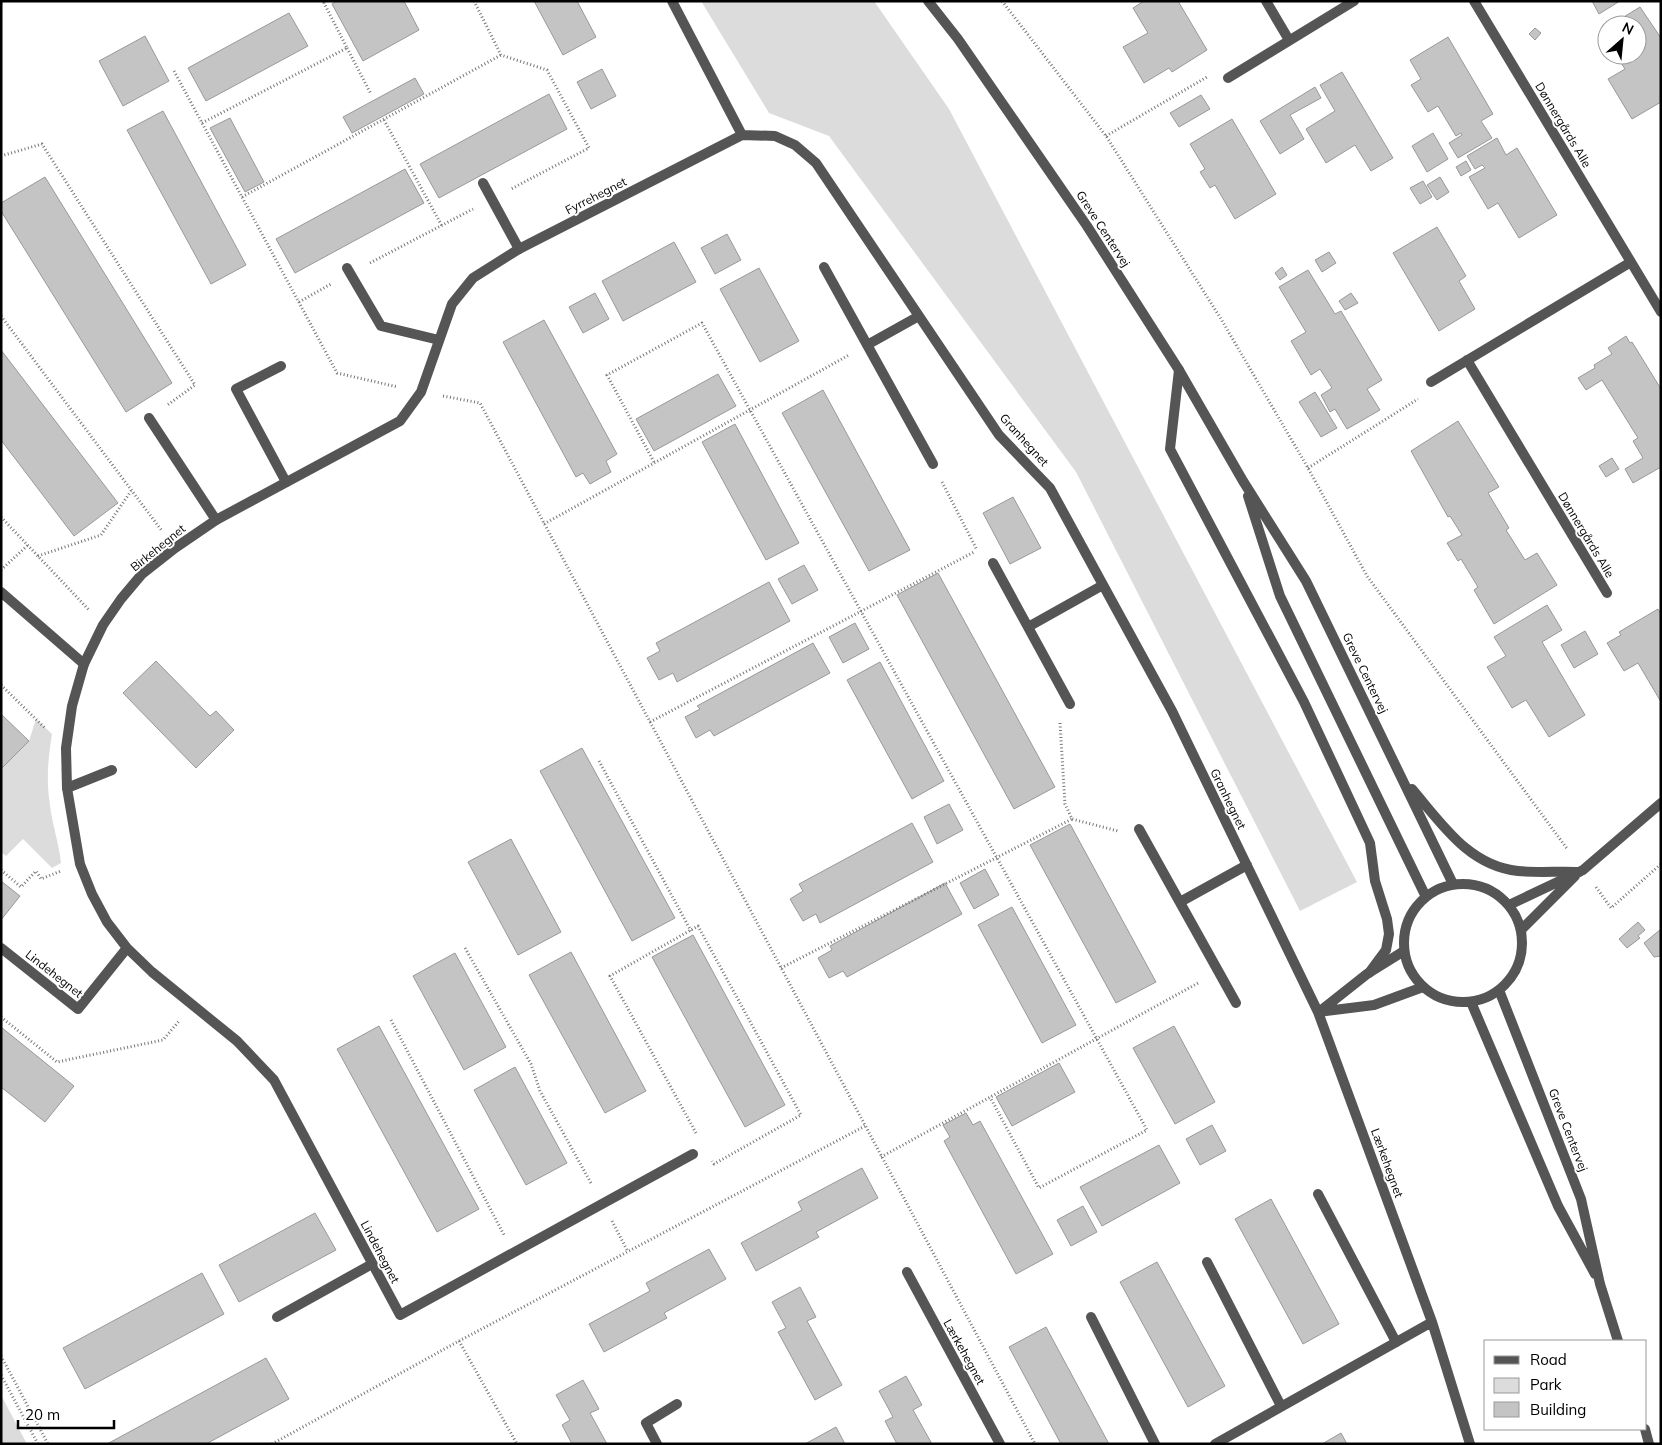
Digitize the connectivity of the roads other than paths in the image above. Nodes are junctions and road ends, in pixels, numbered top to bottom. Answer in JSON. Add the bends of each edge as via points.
{"nodes":[{"id":1,"x":672,"y":1,"type":"edge"},
{"id":2,"x":928,"y":1,"type":"edge"},
{"id":3,"x":1266,"y":1,"type":"edge"},
{"id":4,"x":1354,"y":1,"type":"edge"},
{"id":5,"x":1474,"y":1,"type":"edge"},
{"id":6,"x":1289,"y":40,"type":"junction"},
{"id":7,"x":1228,"y":78,"type":"road end"},
{"id":8,"x":742,"y":135,"type":"junction"},
{"id":9,"x":484,"y":183,"type":"dead end"},
{"id":10,"x":519,"y":250,"type":"junction"},
{"id":11,"x":1631,"y":262,"type":"junction"},
{"id":12,"x":824,"y":267,"type":"dead end"},
{"id":13,"x":349,"y":271,"type":"road end"},
{"id":14,"x":1661,"y":312,"type":"edge"},
{"id":15,"x":919,"y":316,"type":"junction"},
{"id":16,"x":439,"y":340,"type":"junction"},
{"id":17,"x":867,"y":345,"type":"junction"},
{"id":18,"x":1466,"y":360,"type":"junction"},
{"id":19,"x":281,"y":366,"type":"dead end"},
{"id":20,"x":1178,"y":370,"type":"junction"},
{"id":21,"x":1430,"y":382,"type":"road end"},
{"id":22,"x":149,"y":418,"type":"road end"},
{"id":23,"x":400,"y":421,"type":"joint"},
{"id":24,"x":932,"y":464,"type":"road end"},
{"id":25,"x":1243,"y":480,"type":"junction"},
{"id":26,"x":286,"y":482,"type":"junction"},
{"id":27,"x":216,"y":520,"type":"junction"},
{"id":28,"x":993,"y":563,"type":"road end"},
{"id":29,"x":1103,"y":585,"type":"junction"},
{"id":30,"x":1,"y":592,"type":"edge"},
{"id":31,"x":1607,"y":593,"type":"dead end"},
{"id":32,"x":1028,"y":627,"type":"junction"},
{"id":33,"x":84,"y":664,"type":"junction"},
{"id":34,"x":1070,"y":704,"type":"road end"},
{"id":35,"x":112,"y":770,"type":"dead end"},
{"id":36,"x":1404,"y":780,"type":"junction"},
{"id":37,"x":67,"y":788,"type":"junction"},
{"id":38,"x":1661,"y":803,"type":"edge"},
{"id":39,"x":73,"y":827,"type":"joint"},
{"id":40,"x":1139,"y":829,"type":"road end"},
{"id":41,"x":1247,"y":866,"type":"junction"},
{"id":42,"x":1581,"y":871,"type":"junction"},
{"id":43,"x":1454,"y":884,"type":"junction"},
{"id":44,"x":1426,"y":897,"type":"junction"},
{"id":45,"x":1180,"y":902,"type":"junction"},
{"id":46,"x":1509,"y":905,"type":"junction"},
{"id":47,"x":1521,"y":930,"type":"junction"},
{"id":48,"x":1,"y":948,"type":"edge"},
{"id":49,"x":127,"y":948,"type":"junction"},
{"id":50,"x":1404,"y":951,"type":"junction"},
{"id":51,"x":1367,"y":974,"type":"junction"},
{"id":52,"x":1423,"y":987,"type":"junction"},
{"id":53,"x":1499,"y":990,"type":"junction"},
{"id":54,"x":1471,"y":1002,"type":"junction"},
{"id":55,"x":1236,"y":1004,"type":"dead end"},
{"id":56,"x":1318,"y":1012,"type":"junction"},
{"id":57,"x":693,"y":1154,"type":"road end"},
{"id":58,"x":1318,"y":1194,"type":"dead end"},
{"id":59,"x":1207,"y":1262,"type":"dead end"},
{"id":60,"x":372,"y":1264,"type":"junction"},
{"id":61,"x":907,"y":1272,"type":"dead end"},
{"id":62,"x":1600,"y":1284,"type":"junction"},
{"id":63,"x":277,"y":1317,"type":"dead end"},
{"id":64,"x":1091,"y":1317,"type":"dead end"},
{"id":65,"x":1432,"y":1322,"type":"junction"},
{"id":66,"x":1618,"y":1340,"type":"edge"},
{"id":67,"x":1396,"y":1342,"type":"junction"},
{"id":68,"x":677,"y":1404,"type":"dead end"},
{"id":69,"x":1281,"y":1406,"type":"junction"},
{"id":70,"x":1645,"y":1430,"type":"edge"},
{"id":71,"x":658,"y":1444,"type":"edge"},
{"id":72,"x":1000,"y":1444,"type":"edge"},
{"id":73,"x":1155,"y":1444,"type":"edge"},
{"id":74,"x":1215,"y":1444,"type":"edge"},
{"id":75,"x":1470,"y":1444,"type":"edge"},
{"id":76,"x":1649,"y":1444,"type":"edge"}],
"edges":[{"from":1,"to":8,"type":"street"},
{"from":2,"to":20,"type":"street","name":"Greve Centervej","via":[[958,39],[1087,226]]},
{"from":3,"to":6,"type":"street"},
{"from":4,"to":6,"type":"street"},
{"from":5,"to":11,"type":"street","name":"Dønnergårds Alle"},
{"from":6,"to":7,"type":"street"},
{"from":8,"to":10,"type":"street","name":"Fyrrehegnet"},
{"from":8,"to":15,"type":"street","name":"Granhegnet","via":[[775,136],[795,145],[816,163]]},
{"from":9,"to":10,"type":"street"},
{"from":10,"to":16,"type":"street","name":"Fyrrehegnet","via":[[473,278],[452,304]]},
{"from":11,"to":14,"type":"street","name":"Dønnergårds Alle"},
{"from":11,"to":18,"type":"street"},
{"from":12,"to":17,"type":"street"},
{"from":13,"to":16,"type":"street","via":[[382,326]]},
{"from":15,"to":17,"type":"street"},
{"from":15,"to":29,"type":"street","name":"Granhegnet","via":[[999,435],[1050,488]]},
{"from":16,"to":23,"type":"street","name":"Fyrrehegnet","via":[[421,392]]},
{"from":17,"to":24,"type":"street"},
{"from":18,"to":21,"type":"street"},
{"from":18,"to":31,"type":"street","name":"Dønnergårds Alle"},
{"from":19,"to":26,"type":"street","via":[[236,388]]},
{"from":20,"to":25,"type":"street","name":"Greve Centervej"},
{"from":20,"to":51,"type":"street","via":[[1170,449],[1304,702],[1370,843],[1375,881],[1389,934],[1386,950]]},
{"from":22,"to":27,"type":"street"},
{"from":23,"to":26,"type":"street","name":"Birkehegnet"},
{"from":25,"to":36,"type":"street","name":"Greve Centervej","via":[[1306,582]]},
{"from":25,"to":44,"type":"street","name":"Greve Centervej","via":[[1280,596]]},
{"from":26,"to":27,"type":"street","name":"Birkehegnet"},
{"from":27,"to":33,"type":"street","name":"Birkehegnet","via":[[142,574],[103,625]]},
{"from":28,"to":32,"type":"street"},
{"from":29,"to":32,"type":"street"},
{"from":29,"to":41,"type":"street","name":"Granhegnet","via":[[1172,711]]},
{"from":30,"to":33,"type":"street"},
{"from":32,"to":34,"type":"street"},
{"from":33,"to":37,"type":"street","name":"Birkehegnet","via":[[72,706],[66,748]]},
{"from":35,"to":37,"type":"street"},
{"from":36,"to":42,"type":"street","via":[[1468,852],[1490,864],[1518,871]]},
{"from":36,"to":43,"type":"street","name":"Greve Centervej"},
{"from":37,"to":39,"type":"street","name":"Birkehegnet"},
{"from":38,"to":42,"type":"street"},
{"from":39,"to":49,"type":"street","name":"Lindehegnet","via":[[80,864],[92,894],[107,922]]},
{"from":40,"to":45,"type":"street"},
{"from":41,"to":45,"type":"street"},
{"from":41,"to":56,"type":"street","name":"Granhegnet"},
{"from":42,"to":46,"type":"street"},
{"from":42,"to":47,"type":"street"},
{"from":43,"to":44,"type":"street"},
{"from":43,"to":46,"type":"street","via":[[1484,887]]},
{"from":44,"to":50,"type":"street","via":[[1407,924]]},
{"from":45,"to":55,"type":"street"},
{"from":46,"to":47,"type":"street"},
{"from":47,"to":53,"type":"street","via":[[1521,957],[1509,981]]},
{"from":48,"to":49,"type":"street","name":"Lindehegnet","via":[[78,1009]]},
{"from":49,"to":60,"type":"street","name":"Lindehegnet","via":[[237,1041],[274,1080]]},
{"from":50,"to":51,"type":"street"},
{"from":50,"to":52,"type":"street","via":[[1410,968]]},
{"from":51,"to":56,"type":"street"},
{"from":52,"to":54,"type":"street","via":[[1446,1000]]},
{"from":52,"to":56,"type":"street","via":[[1374,1005]]},
{"from":53,"to":54,"type":"street"},
{"from":53,"to":62,"type":"street","name":"Greve Centervej","via":[[1582,1199]]},
{"from":54,"to":62,"type":"street","name":"Greve Centervej","via":[[1558,1206]]},
{"from":56,"to":65,"type":"street","name":"Lærkehegnet"},
{"from":57,"to":60,"type":"street","name":"Lindehegnet","via":[[400,1315]]},
{"from":58,"to":67,"type":"street"},
{"from":59,"to":69,"type":"street"},
{"from":60,"to":63,"type":"street"},
{"from":61,"to":72,"type":"street","name":"Lærkehegnet"},
{"from":62,"to":66,"type":"street","name":"Greve Centervej"},
{"from":64,"to":73,"type":"street"},
{"from":65,"to":67,"type":"street"},
{"from":65,"to":75,"type":"street","name":"Lærkehegnet"},
{"from":67,"to":69,"type":"street"},
{"from":68,"to":71,"type":"street","via":[[646,1423]]},
{"from":69,"to":74,"type":"street"},
{"from":70,"to":76,"type":"street"}]}
